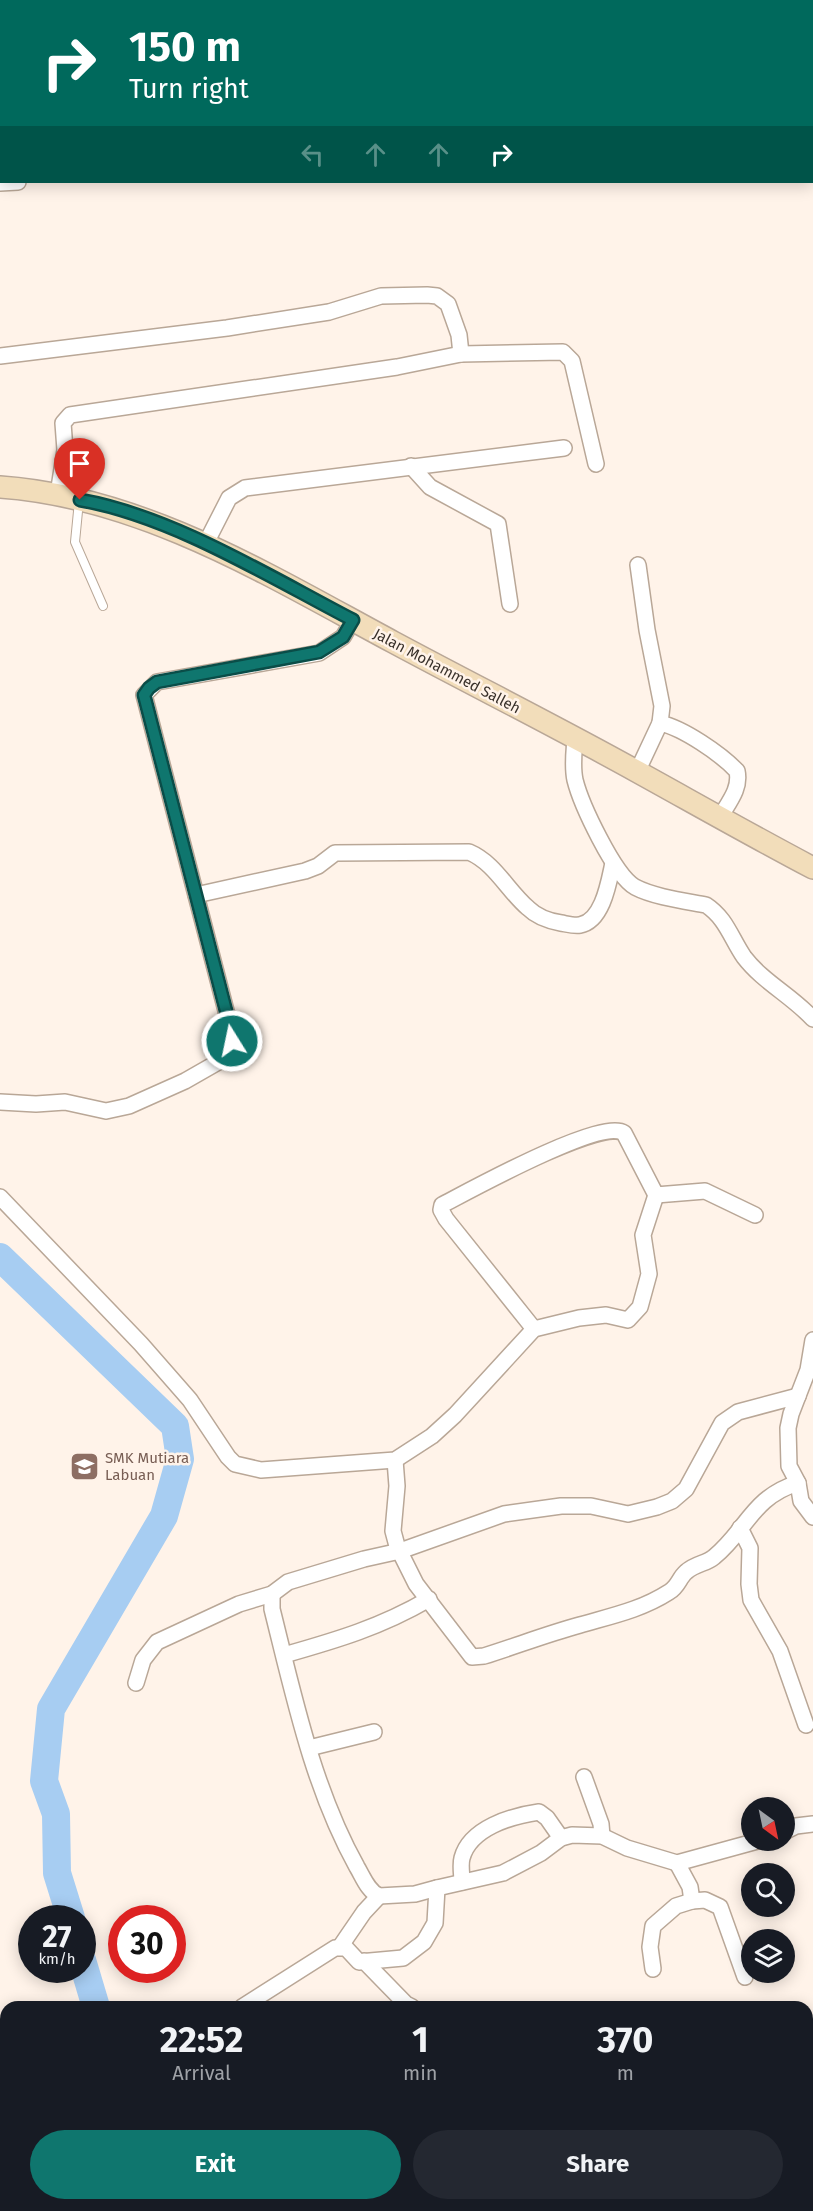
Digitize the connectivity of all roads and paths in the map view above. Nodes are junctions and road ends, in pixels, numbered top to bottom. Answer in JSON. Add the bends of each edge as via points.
{"nodes":[{"id":1,"x":461,"y":354,"type":"junction"},
{"id":2,"x":0,"y":356,"type":"edge"},
{"id":3,"x":564,"y":448,"type":"dead end"},
{"id":4,"x":596,"y":464,"type":"dead end"},
{"id":5,"x":411,"y":466,"type":"junction"},
{"id":6,"x":0,"y":487,"type":"edge"},
{"id":7,"x":58,"y":494,"type":"junction"},
{"id":8,"x":80,"y":500,"type":"junction"},
{"id":9,"x":205,"y":545,"type":"junction"},
{"id":10,"x":638,"y":565,"type":"dead end"},
{"id":11,"x":510,"y":604,"type":"dead end"},
{"id":12,"x":103,"y":606,"type":"dead end"},
{"id":13,"x":353,"y":620,"type":"junction"},
{"id":14,"x":660,"y":723,"type":"junction"},
{"id":15,"x":575,"y":739,"type":"junction"},
{"id":16,"x":637,"y":772,"type":"junction"},
{"id":17,"x":719,"y":819,"type":"junction"},
{"id":18,"x":613,"y":863,"type":"junction"},
{"id":19,"x":813,"y":868,"type":"edge"},
{"id":20,"x":196,"y":895,"type":"junction"},
{"id":21,"x":813,"y":1019,"type":"edge"},
{"id":22,"x":0,"y":1102,"type":"edge"},
{"id":23,"x":656,"y":1195,"type":"junction"},
{"id":24,"x":0,"y":1197,"type":"edge"},
{"id":25,"x":755,"y":1215,"type":"dead end"},
{"id":26,"x":534,"y":1329,"type":"junction"},
{"id":27,"x":813,"y":1340,"type":"edge"},
{"id":28,"x":798,"y":1396,"type":"junction"},
{"id":29,"x":395,"y":1460,"type":"junction"},
{"id":30,"x":798,"y":1483,"type":"junction"},
{"id":31,"x":813,"y":1517,"type":"edge"},
{"id":32,"x":740,"y":1528,"type":"junction"},
{"id":33,"x":400,"y":1551,"type":"junction"},
{"id":34,"x":272,"y":1594,"type":"junction"},
{"id":35,"x":429,"y":1599,"type":"junction"},
{"id":36,"x":284,"y":1655,"type":"junction"},
{"id":37,"x":136,"y":1683,"type":"dead end"},
{"id":38,"x":806,"y":1725,"type":"dead end"},
{"id":39,"x":374,"y":1732,"type":"dead end"},
{"id":40,"x":309,"y":1748,"type":"junction"},
{"id":41,"x":584,"y":1777,"type":"dead end"},
{"id":42,"x":813,"y":1824,"type":"edge"},
{"id":43,"x":795,"y":1826,"type":"edge"},
{"id":44,"x":602,"y":1836,"type":"junction"},
{"id":45,"x":561,"y":1838,"type":"junction"},
{"id":46,"x":741,"y":1845,"type":"edge"},
{"id":47,"x":676,"y":1863,"type":"junction"},
{"id":48,"x":462,"y":1882,"type":"junction"},
{"id":49,"x":437,"y":1888,"type":"junction"},
{"id":50,"x":379,"y":1896,"type":"junction"},
{"id":51,"x":692,"y":1901,"type":"junction"},
{"id":52,"x":340,"y":1947,"type":"junction"},
{"id":53,"x":364,"y":1961,"type":"junction"},
{"id":54,"x":741,"y":1966,"type":"edge"},
{"id":55,"x":654,"y":1969,"type":"dead end"},
{"id":56,"x":251,"y":2001,"type":"edge"},
{"id":57,"x":403,"y":2001,"type":"edge"}],
"edges":[{"from":1,"to":2,"type":"street","via":[[448,304],[437,296],[427,295],[381,296],[329,312]]},
{"from":1,"to":4,"type":"street","via":[[563,352],[572,361]]},
{"from":1,"to":7,"type":"street","via":[[70,415],[63,423],[65,450]]},
{"from":3,"to":5,"type":"street"},
{"from":5,"to":9,"type":"street","via":[[245,488],[229,498]]},
{"from":5,"to":11,"type":"street","via":[[430,487],[498,524]]},
{"from":6,"to":7,"type":"main road","name":"Jalan Mohammed Salleh"},
{"from":7,"to":8,"type":"main road","name":"Jalan Mohammed Salleh"},
{"from":8,"to":9,"type":"main road","name":"Jalan Mohammed Salleh","via":[[152,521]]},
{"from":8,"to":12,"type":"lane","via":[[75,542]]},
{"from":9,"to":13,"type":"main road","name":"Jalan Mohammed Salleh"},
{"from":10,"to":14,"type":"street","via":[[662,706]]},
{"from":13,"to":15,"type":"main road","name":"Jalan Mohammed Salleh"},
{"from":13,"to":20,"type":"street","via":[[343,637],[319,652],[157,682],[144,695]]},
{"from":14,"to":16,"type":"street"},
{"from":14,"to":17,"type":"street","via":[[688,736],[737,771],[739,783]]},
{"from":15,"to":16,"type":"main road","name":"Jalan Mohammed Salleh"},
{"from":15,"to":18,"type":"street","via":[[576,782]]},
{"from":16,"to":17,"type":"main road","name":"Jalan Mohammed Salleh"},
{"from":17,"to":19,"type":"main road","name":"Jalan Mohammed Salleh"},
{"from":18,"to":20,"type":"street","via":[[597,912],[578,925],[555,922],[530,911],[486,861],[468,852],[335,853],[305,871]]},
{"from":18,"to":21,"type":"street","via":[[635,887],[706,905],[716,912],[758,975]]},
{"from":20,"to":22,"type":"street","via":[[231,1030],[232,1041],[220,1061],[158,1094],[106,1111],[65,1102]]},
{"from":23,"to":25,"type":"street","via":[[705,1191]]},
{"from":23,"to":26,"type":"street","via":[[643,1235],[649,1274],[636,1314],[628,1320],[606,1315]]},
{"from":23,"to":26,"type":"street","via":[[624,1133],[612,1129],[525,1162],[442,1205],[446,1219]]},
{"from":24,"to":29,"type":"street","via":[[141,1344],[190,1400],[235,1464],[261,1470]]},
{"from":26,"to":29,"type":"street","via":[[455,1415]]},
{"from":27,"to":28,"type":"street"},
{"from":28,"to":30,"type":"street","via":[[788,1428],[789,1466]]},
{"from":28,"to":33,"type":"street","via":[[738,1413],[722,1423],[686,1489],[657,1507],[628,1514],[591,1506],[504,1514]]},
{"from":29,"to":33,"type":"street","via":[[393,1531]]},
{"from":30,"to":31,"type":"street","via":[[801,1501]]},
{"from":30,"to":32,"type":"street","via":[[780,1489]]},
{"from":32,"to":35,"type":"street","via":[[712,1559],[698,1563],[677,1587],[650,1603],[484,1656],[472,1657],[464,1649]]},
{"from":32,"to":38,"type":"street","via":[[750,1548],[751,1600],[780,1651]]},
{"from":33,"to":34,"type":"street","via":[[288,1582]]},
{"from":33,"to":35,"type":"street","via":[[416,1584]]},
{"from":34,"to":36,"type":"street"},
{"from":34,"to":37,"type":"street","via":[[239,1604],[157,1642],[143,1660]]},
{"from":35,"to":36,"type":"street","via":[[365,1630]]},
{"from":36,"to":40,"type":"street"},
{"from":39,"to":40,"type":"street"},
{"from":40,"to":50,"type":"street","via":[[339,1835],[366,1883]]},
{"from":41,"to":44,"type":"street"},
{"from":42,"to":43,"type":"street"},
{"from":44,"to":45,"type":"street"},
{"from":44,"to":47,"type":"street"},
{"from":45,"to":48,"type":"street","via":[[503,1873]]},
{"from":45,"to":48,"type":"street","via":[[539,1812],[499,1824],[469,1842],[461,1860]]},
{"from":46,"to":47,"type":"street"},
{"from":47,"to":51,"type":"street","via":[[690,1887]]},
{"from":48,"to":49,"type":"street"},
{"from":49,"to":50,"type":"street"},
{"from":49,"to":53,"type":"street","via":[[435,1923],[424,1942],[403,1958]]},
{"from":50,"to":52,"type":"street"},
{"from":51,"to":54,"type":"street","via":[[705,1900],[720,1907]]},
{"from":51,"to":55,"type":"street","via":[[676,1906],[653,1926],[650,1947]]},
{"from":52,"to":53,"type":"street"},
{"from":52,"to":56,"type":"street"},
{"from":53,"to":57,"type":"street"}]}
